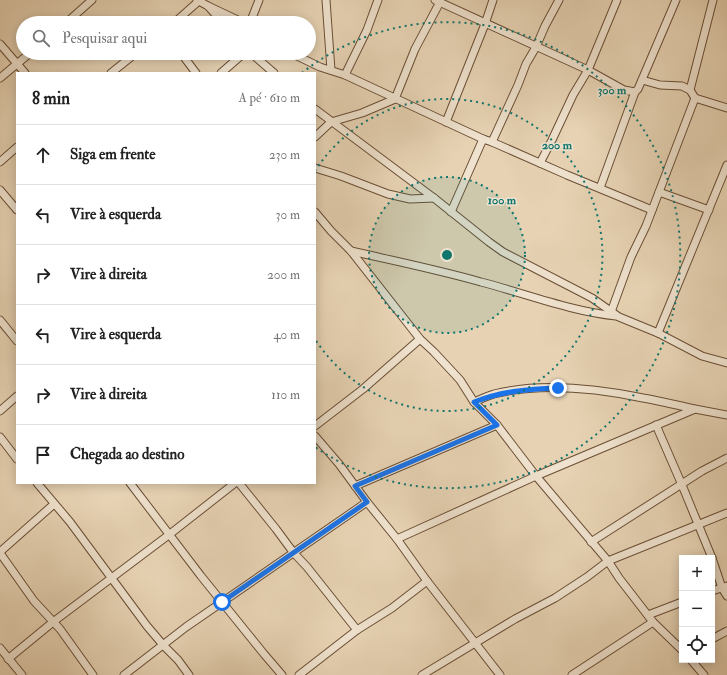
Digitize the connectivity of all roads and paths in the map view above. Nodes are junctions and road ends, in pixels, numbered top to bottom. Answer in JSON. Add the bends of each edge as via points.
{"nodes":[{"id":1,"x":92,"y":0,"type":"edge"},
{"id":2,"x":199,"y":0,"type":"edge"},
{"id":3,"x":258,"y":0,"type":"edge"},
{"id":4,"x":326,"y":0,"type":"edge"},
{"id":5,"x":378,"y":0,"type":"edge"},
{"id":6,"x":493,"y":0,"type":"edge"},
{"id":7,"x":559,"y":0,"type":"edge"},
{"id":8,"x":617,"y":0,"type":"edge"},
{"id":9,"x":676,"y":0,"type":"edge"},
{"id":10,"x":713,"y":0,"type":"edge"},
{"id":11,"x":438,"y":1,"type":"edge"},
{"id":12,"x":208,"y":6,"type":"junction"},
{"id":13,"x":74,"y":16,"type":"edge"},
{"id":14,"x":182,"y":16,"type":"edge"},
{"id":15,"x":217,"y":16,"type":"edge"},
{"id":16,"x":229,"y":16,"type":"edge"},
{"id":17,"x":252,"y":16,"type":"edge"},
{"id":18,"x":486,"y":24,"type":"junction"},
{"id":19,"x":0,"y":44,"type":"edge"},
{"id":20,"x":536,"y":47,"type":"junction"},
{"id":21,"x":22,"y":60,"type":"edge"},
{"id":22,"x":127,"y":60,"type":"edge"},
{"id":23,"x":186,"y":60,"type":"edge"},
{"id":24,"x":236,"y":60,"type":"edge"},
{"id":25,"x":259,"y":60,"type":"edge"},
{"id":26,"x":307,"y":60,"type":"edge"},
{"id":27,"x":17,"y":64,"type":"junction"},
{"id":28,"x":331,"y":70,"type":"junction"},
{"id":29,"x":588,"y":70,"type":"junction"},
{"id":30,"x":24,"y":72,"type":"edge"},
{"id":31,"x":112,"y":72,"type":"edge"},
{"id":32,"x":195,"y":72,"type":"edge"},
{"id":33,"x":222,"y":72,"type":"edge"},
{"id":34,"x":273,"y":72,"type":"edge"},
{"id":35,"x":345,"y":75,"type":"junction"},
{"id":36,"x":0,"y":78,"type":"edge"},
{"id":37,"x":642,"y":80,"type":"junction"},
{"id":38,"x":690,"y":90,"type":"junction"},
{"id":39,"x":634,"y":92,"type":"junction"},
{"id":40,"x":395,"y":98,"type":"junction"},
{"id":41,"x":695,"y":98,"type":"junction"},
{"id":42,"x":727,"y":108,"type":"edge"},
{"id":43,"x":316,"y":110,"type":"edge"},
{"id":44,"x":331,"y":122,"type":"junction"},
{"id":45,"x":446,"y":122,"type":"junction"},
{"id":46,"x":316,"y":136,"type":"edge"},
{"id":47,"x":483,"y":139,"type":"junction"},
{"id":48,"x":492,"y":142,"type":"junction"},
{"id":49,"x":16,"y":148,"type":"edge"},
{"id":50,"x":0,"y":162,"type":"edge"},
{"id":51,"x":540,"y":163,"type":"junction"},
{"id":52,"x":727,"y":165,"type":"edge"},
{"id":53,"x":316,"y":168,"type":"edge"},
{"id":54,"x":600,"y":188,"type":"junction"},
{"id":55,"x":0,"y":190,"type":"edge"},
{"id":56,"x":658,"y":192,"type":"junction"},
{"id":57,"x":434,"y":198,"type":"junction"},
{"id":58,"x":16,"y":209,"type":"edge"},
{"id":59,"x":652,"y":210,"type":"junction"},
{"id":60,"x":709,"y":210,"type":"junction"},
{"id":61,"x":451,"y":212,"type":"junction"},
{"id":62,"x":316,"y":213,"type":"edge"},
{"id":63,"x":351,"y":251,"type":"junction"},
{"id":64,"x":611,"y":312,"type":"junction"},
{"id":65,"x":619,"y":317,"type":"junction"},
{"id":66,"x":0,"y":320,"type":"edge"},
{"id":67,"x":658,"y":333,"type":"junction"},
{"id":68,"x":420,"y":339,"type":"junction"},
{"id":69,"x":16,"y":341,"type":"edge"},
{"id":70,"x":727,"y":363,"type":"edge"},
{"id":71,"x":16,"y":397,"type":"edge"},
{"id":72,"x":474,"y":402,"type":"junction"},
{"id":73,"x":695,"y":409,"type":"junction"},
{"id":74,"x":0,"y":411,"type":"edge"},
{"id":75,"x":727,"y":415,"type":"edge"},
{"id":76,"x":316,"y":425,"type":"edge"},
{"id":77,"x":497,"y":425,"type":"junction"},
{"id":78,"x":656,"y":425,"type":"junction"},
{"id":79,"x":0,"y":437,"type":"edge"},
{"id":80,"x":316,"y":437,"type":"edge"},
{"id":81,"x":16,"y":457,"type":"edge"},
{"id":82,"x":727,"y":458,"type":"edge"},
{"id":83,"x":536,"y":476,"type":"junction"},
{"id":84,"x":38,"y":484,"type":"edge"},
{"id":85,"x":131,"y":484,"type":"edge"},
{"id":86,"x":234,"y":484,"type":"edge"},
{"id":87,"x":240,"y":484,"type":"edge"},
{"id":88,"x":682,"y":485,"type":"junction"},
{"id":89,"x":355,"y":486,"type":"junction"},
{"id":90,"x":367,"y":502,"type":"junction"},
{"id":91,"x":54,"y":504,"type":"junction"},
{"id":92,"x":727,"y":513,"type":"edge"},
{"id":93,"x":698,"y":526,"type":"junction"},
{"id":94,"x":170,"y":534,"type":"junction"},
{"id":95,"x":397,"y":539,"type":"junction"},
{"id":96,"x":592,"y":542,"type":"junction"},
{"id":97,"x":293,"y":552,"type":"junction"},
{"id":98,"x":0,"y":553,"type":"edge"},
{"id":99,"x":711,"y":555,"type":"edge"},
{"id":100,"x":608,"y":561,"type":"junction"},
{"id":101,"x":715,"y":565,"type":"edge"},
{"id":102,"x":112,"y":578,"type":"junction"},
{"id":103,"x":427,"y":581,"type":"junction"},
{"id":104,"x":725,"y":587,"type":"edge"},
{"id":105,"x":715,"y":590,"type":"edge"},
{"id":106,"x":727,"y":596,"type":"edge"},
{"id":107,"x":222,"y":602,"type":"junction"},
{"id":108,"x":679,"y":603,"type":"edge"},
{"id":109,"x":648,"y":615,"type":"junction"},
{"id":110,"x":53,"y":622,"type":"junction"},
{"id":111,"x":653,"y":622,"type":"junction"},
{"id":112,"x":357,"y":630,"type":"junction"},
{"id":113,"x":727,"y":631,"type":"edge"},
{"id":114,"x":715,"y":637,"type":"edge"},
{"id":115,"x":475,"y":644,"type":"junction"},
{"id":116,"x":164,"y":646,"type":"junction"},
{"id":117,"x":679,"y":647,"type":"edge"},
{"id":118,"x":0,"y":648,"type":"edge"},
{"id":119,"x":8,"y":659,"type":"junction"},
{"id":120,"x":694,"y":663,"type":"edge"},
{"id":121,"x":22,"y":675,"type":"edge"},
{"id":122,"x":93,"y":675,"type":"edge"},
{"id":123,"x":124,"y":675,"type":"edge"},
{"id":124,"x":189,"y":675,"type":"edge"},
{"id":125,"x":282,"y":675,"type":"edge"},
{"id":126,"x":300,"y":675,"type":"edge"},
{"id":127,"x":422,"y":675,"type":"edge"},
{"id":128,"x":500,"y":675,"type":"edge"},
{"id":129,"x":572,"y":675,"type":"edge"},
{"id":130,"x":704,"y":675,"type":"edge"}],
"edges":[{"from":1,"to":13,"type":"street"},
{"from":2,"to":12,"type":"street"},
{"from":2,"to":14,"type":"street"},
{"from":3,"to":17,"type":"street"},
{"from":4,"to":28,"type":"street"},
{"from":5,"to":35,"type":"street","via":[[368,30]]},
{"from":6,"to":18,"type":"street"},
{"from":7,"to":20,"type":"street"},
{"from":8,"to":29,"type":"street"},
{"from":9,"to":37,"type":"street"},
{"from":10,"to":38,"type":"street"},
{"from":11,"to":18,"type":"street"},
{"from":11,"to":40,"type":"street"},
{"from":12,"to":15,"type":"street"},
{"from":12,"to":16,"type":"street"},
{"from":18,"to":20,"type":"street"},
{"from":18,"to":45,"type":"street"},
{"from":19,"to":27,"type":"street"},
{"from":20,"to":29,"type":"street"},
{"from":20,"to":48,"type":"street"},
{"from":21,"to":27,"type":"street"},
{"from":22,"to":31,"type":"street"},
{"from":23,"to":32,"type":"street"},
{"from":24,"to":33,"type":"street"},
{"from":25,"to":34,"type":"street"},
{"from":26,"to":28,"type":"street"},
{"from":27,"to":30,"type":"street"},
{"from":27,"to":36,"type":"street"},
{"from":28,"to":35,"type":"street"},
{"from":29,"to":39,"type":"street","via":[[624,90]]},
{"from":29,"to":51,"type":"street"},
{"from":35,"to":40,"type":"street"},
{"from":37,"to":38,"type":"street","via":[[660,85],[682,86]]},
{"from":37,"to":39,"type":"street"},
{"from":38,"to":41,"type":"street"},
{"from":39,"to":54,"type":"street"},
{"from":40,"to":44,"type":"street","via":[[362,113]]},
{"from":40,"to":45,"type":"street"},
{"from":41,"to":42,"type":"street"},
{"from":41,"to":56,"type":"street"},
{"from":43,"to":44,"type":"street"},
{"from":44,"to":46,"type":"street"},
{"from":44,"to":57,"type":"street"},
{"from":45,"to":47,"type":"street"},
{"from":47,"to":48,"type":"street"},
{"from":47,"to":61,"type":"street"},
{"from":48,"to":51,"type":"street"},
{"from":49,"to":50,"type":"street"},
{"from":51,"to":54,"type":"street"},
{"from":52,"to":60,"type":"street"},
{"from":53,"to":57,"type":"street","via":[[410,200]]},
{"from":54,"to":59,"type":"street"},
{"from":55,"to":58,"type":"street"},
{"from":56,"to":59,"type":"street"},
{"from":56,"to":60,"type":"street"},
{"from":57,"to":61,"type":"street"},
{"from":59,"to":64,"type":"street"},
{"from":60,"to":67,"type":"street"},
{"from":61,"to":64,"type":"street","via":[[504,252],[592,298]]},
{"from":62,"to":63,"type":"street"},
{"from":63,"to":65,"type":"street","via":[[481,282],[563,307]]},
{"from":63,"to":68,"type":"street"},
{"from":64,"to":65,"type":"street"},
{"from":65,"to":67,"type":"street"},
{"from":66,"to":69,"type":"street"},
{"from":67,"to":70,"type":"street","via":[[702,356]]},
{"from":68,"to":72,"type":"street","via":[[460,380]]},
{"from":68,"to":76,"type":"street","via":[[363,389]]},
{"from":71,"to":74,"type":"street"},
{"from":72,"to":73,"type":"street","via":[[494,394],[515,391],[579,388]]},
{"from":72,"to":77,"type":"street"},
{"from":73,"to":75,"type":"street"},
{"from":73,"to":78,"type":"street"},
{"from":77,"to":83,"type":"street"},
{"from":77,"to":89,"type":"street"},
{"from":78,"to":83,"type":"street"},
{"from":78,"to":88,"type":"street"},
{"from":79,"to":81,"type":"street"},
{"from":80,"to":89,"type":"street"},
{"from":82,"to":88,"type":"street"},
{"from":83,"to":95,"type":"street"},
{"from":83,"to":96,"type":"street"},
{"from":84,"to":91,"type":"street"},
{"from":85,"to":94,"type":"street"},
{"from":86,"to":94,"type":"street"},
{"from":87,"to":97,"type":"street"},
{"from":88,"to":93,"type":"street"},
{"from":88,"to":96,"type":"street"},
{"from":89,"to":90,"type":"street"},
{"from":90,"to":95,"type":"street"},
{"from":90,"to":97,"type":"street"},
{"from":91,"to":98,"type":"street"},
{"from":91,"to":102,"type":"street"},
{"from":92,"to":93,"type":"street"},
{"from":93,"to":99,"type":"street"},
{"from":93,"to":100,"type":"street"},
{"from":94,"to":102,"type":"street"},
{"from":94,"to":107,"type":"street"},
{"from":95,"to":103,"type":"street"},
{"from":96,"to":100,"type":"street"},
{"from":97,"to":107,"type":"street"},
{"from":97,"to":112,"type":"street"},
{"from":98,"to":110,"type":"street","via":[[34,602]]},
{"from":100,"to":109,"type":"street"},
{"from":100,"to":115,"type":"street","via":[[555,598]]},
{"from":101,"to":104,"type":"street"},
{"from":102,"to":110,"type":"street"},
{"from":102,"to":116,"type":"street"},
{"from":103,"to":112,"type":"street","via":[[392,608]]},
{"from":103,"to":115,"type":"street"},
{"from":104,"to":105,"type":"street"},
{"from":104,"to":106,"type":"street"},
{"from":107,"to":116,"type":"street"},
{"from":107,"to":125,"type":"street"},
{"from":108,"to":109,"type":"street"},
{"from":109,"to":111,"type":"street"},
{"from":110,"to":119,"type":"street"},
{"from":110,"to":122,"type":"street"},
{"from":111,"to":117,"type":"street"},
{"from":111,"to":129,"type":"street"},
{"from":112,"to":126,"type":"street"},
{"from":113,"to":114,"type":"street"},
{"from":115,"to":127,"type":"street"},
{"from":115,"to":128,"type":"street"},
{"from":116,"to":123,"type":"street"},
{"from":116,"to":124,"type":"street"},
{"from":118,"to":119,"type":"street"},
{"from":119,"to":121,"type":"street"},
{"from":120,"to":130,"type":"street"}]}
